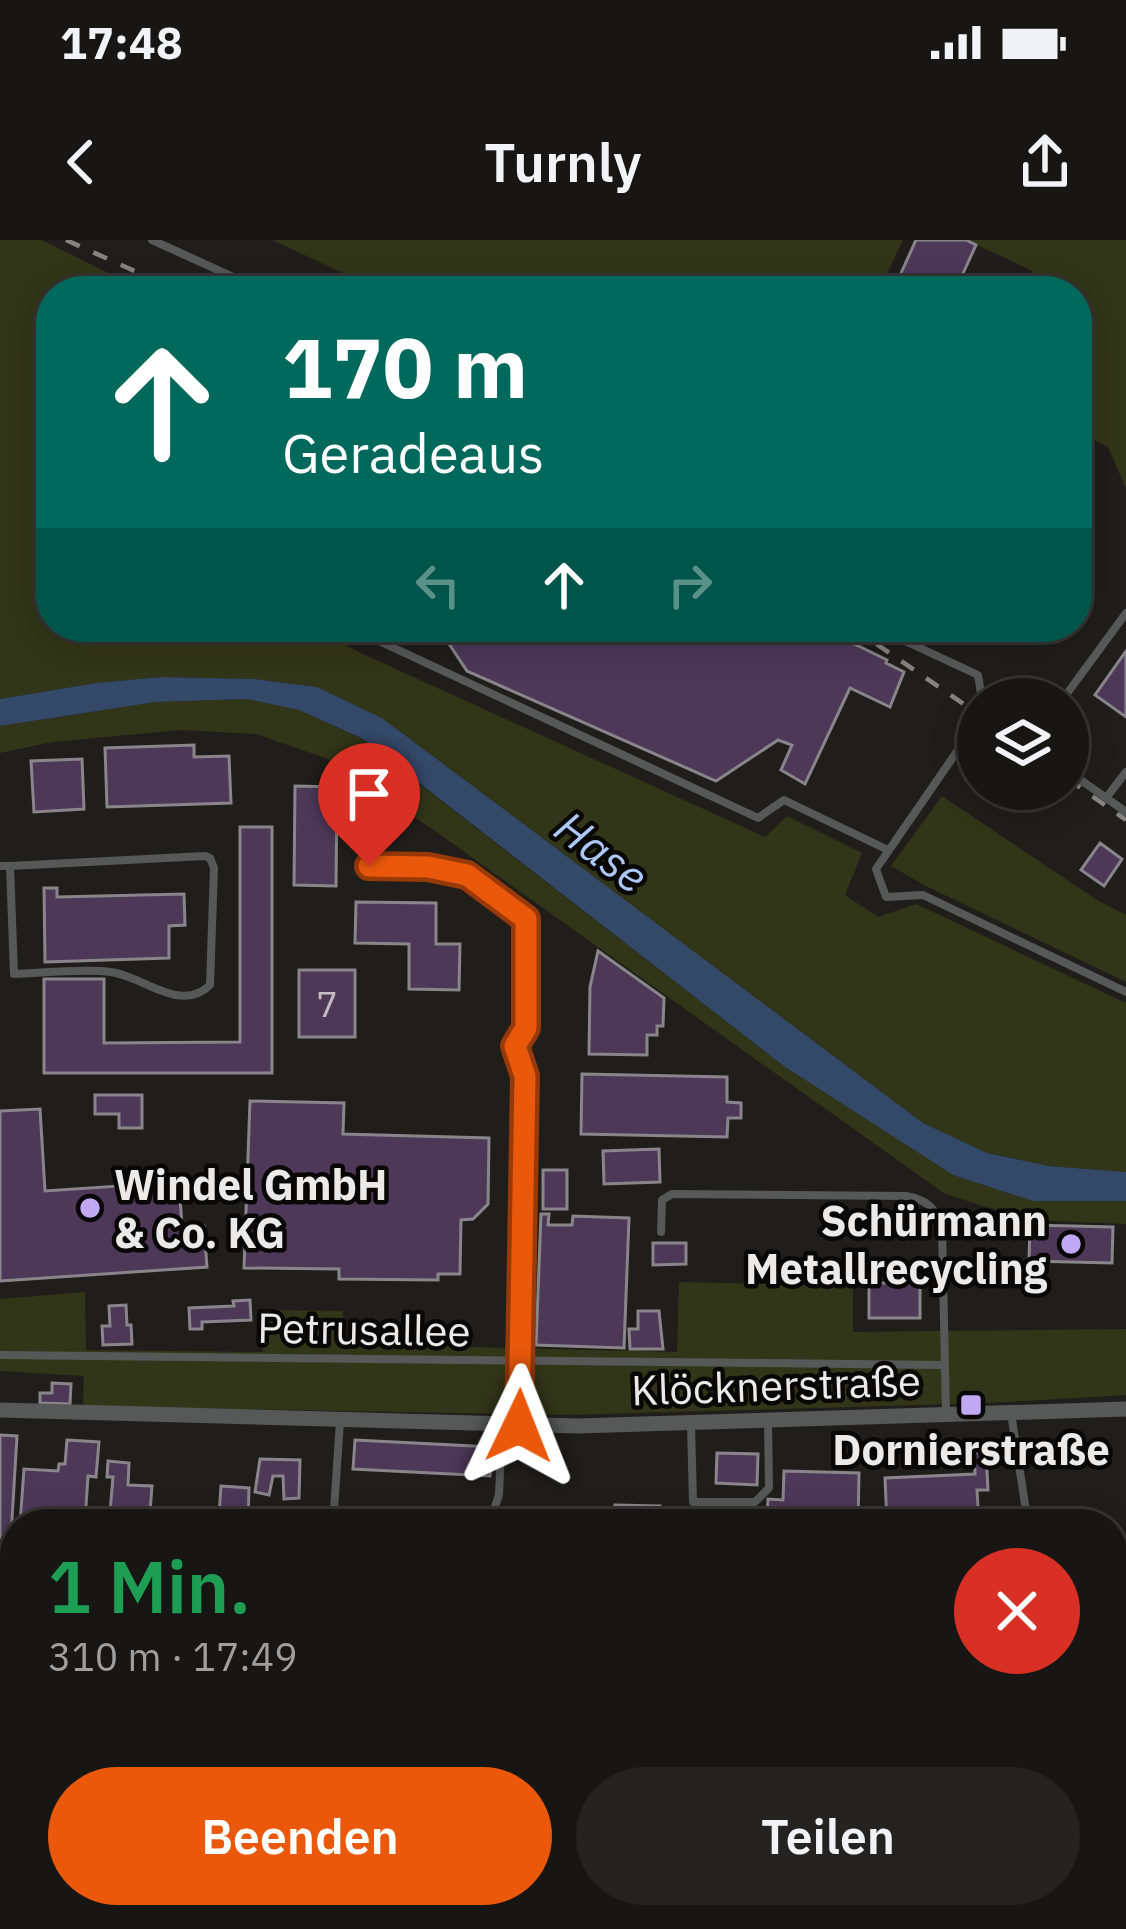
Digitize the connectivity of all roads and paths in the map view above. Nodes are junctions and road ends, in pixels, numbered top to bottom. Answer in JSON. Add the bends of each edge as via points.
{"nodes":[{"id":1,"x":152,"y":240,"type":"edge"},
{"id":2,"x":222,"y":276,"type":"edge"},
{"id":3,"x":1126,"y":613,"type":"edge"},
{"id":4,"x":381,"y":642,"type":"edge"},
{"id":5,"x":907,"y":642,"type":"edge"},
{"id":6,"x":978,"y":678,"type":"edge"},
{"id":7,"x":1078,"y":678,"type":"edge"},
{"id":8,"x":957,"y":751,"type":"edge"},
{"id":9,"x":1126,"y":772,"type":"edge"},
{"id":10,"x":1089,"y":786,"type":"edge"},
{"id":11,"x":1106,"y":798,"type":"junction"},
{"id":12,"x":1126,"y":812,"type":"edge"},
{"id":13,"x":888,"y":850,"type":"junction"},
{"id":14,"x":5,"y":866,"type":"edge"},
{"id":15,"x":369,"y":866,"type":"dead end"},
{"id":16,"x":1126,"y":992,"type":"edge"},
{"id":17,"x":515,"y":1046,"type":"joint"},
{"id":18,"x":662,"y":1232,"type":"dead end"},
{"id":19,"x":0,"y":1355,"type":"edge"},
{"id":20,"x":522,"y":1361,"type":"junction"},
{"id":21,"x":944,"y":1365,"type":"junction"},
{"id":22,"x":1125,"y":1408,"type":"edge"},
{"id":23,"x":0,"y":1410,"type":"edge"},
{"id":24,"x":1011,"y":1413,"type":"junction"},
{"id":25,"x":946,"y":1416,"type":"junction"},
{"id":26,"x":340,"y":1421,"type":"junction"},
{"id":27,"x":768,"y":1421,"type":"junction"},
{"id":28,"x":691,"y":1423,"type":"junction"},
{"id":29,"x":511,"y":1426,"type":"junction"},
{"id":30,"x":334,"y":1509,"type":"edge"},
{"id":31,"x":494,"y":1509,"type":"edge"},
{"id":32,"x":1026,"y":1509,"type":"edge"}],
"edges":[{"from":1,"to":2,"type":"lane"},
{"from":3,"to":7,"type":"lane"},
{"from":4,"to":13,"type":"lane","via":[[758,818],[784,800]]},
{"from":5,"to":6,"type":"lane"},
{"from":8,"to":13,"type":"lane"},
{"from":9,"to":11,"type":"lane"},
{"from":10,"to":11,"type":"lane"},
{"from":11,"to":12,"type":"lane"},
{"from":13,"to":16,"type":"lane","via":[[876,869],[886,897],[922,895]]},
{"from":14,"to":14,"type":"lane","via":[[210,858],[210,985],[200,994],[170,994],[113,971],[14,974]]},
{"from":15,"to":17,"type":"lane","via":[[467,875],[526,919],[526,1028]]},
{"from":17,"to":20,"type":"street","via":[[525,1076]]},
{"from":18,"to":21,"type":"lane","via":[[662,1200],[672,1194],[921,1199],[941,1227]]},
{"from":19,"to":20,"type":"lane","name":"Petrusallee"},
{"from":20,"to":21,"type":"lane","name":"Petrusallee"},
{"from":20,"to":29,"type":"street"},
{"from":21,"to":25,"type":"lane"},
{"from":22,"to":24,"type":"street","name":"Klöcknerstraße"},
{"from":23,"to":26,"type":"street","name":"Klöcknerstraße"},
{"from":24,"to":25,"type":"street","name":"Klöcknerstraße"},
{"from":24,"to":32,"type":"lane"},
{"from":25,"to":27,"type":"street","name":"Klöcknerstraße"},
{"from":26,"to":29,"type":"street","name":"Klöcknerstraße"},
{"from":26,"to":30,"type":"lane"},
{"from":27,"to":28,"type":"street","name":"Klöcknerstraße"},
{"from":27,"to":28,"type":"lane","via":[[769,1488],[755,1502],[693,1502]]},
{"from":28,"to":29,"type":"street","name":"Klöcknerstraße"},
{"from":29,"to":31,"type":"lane"}]}
